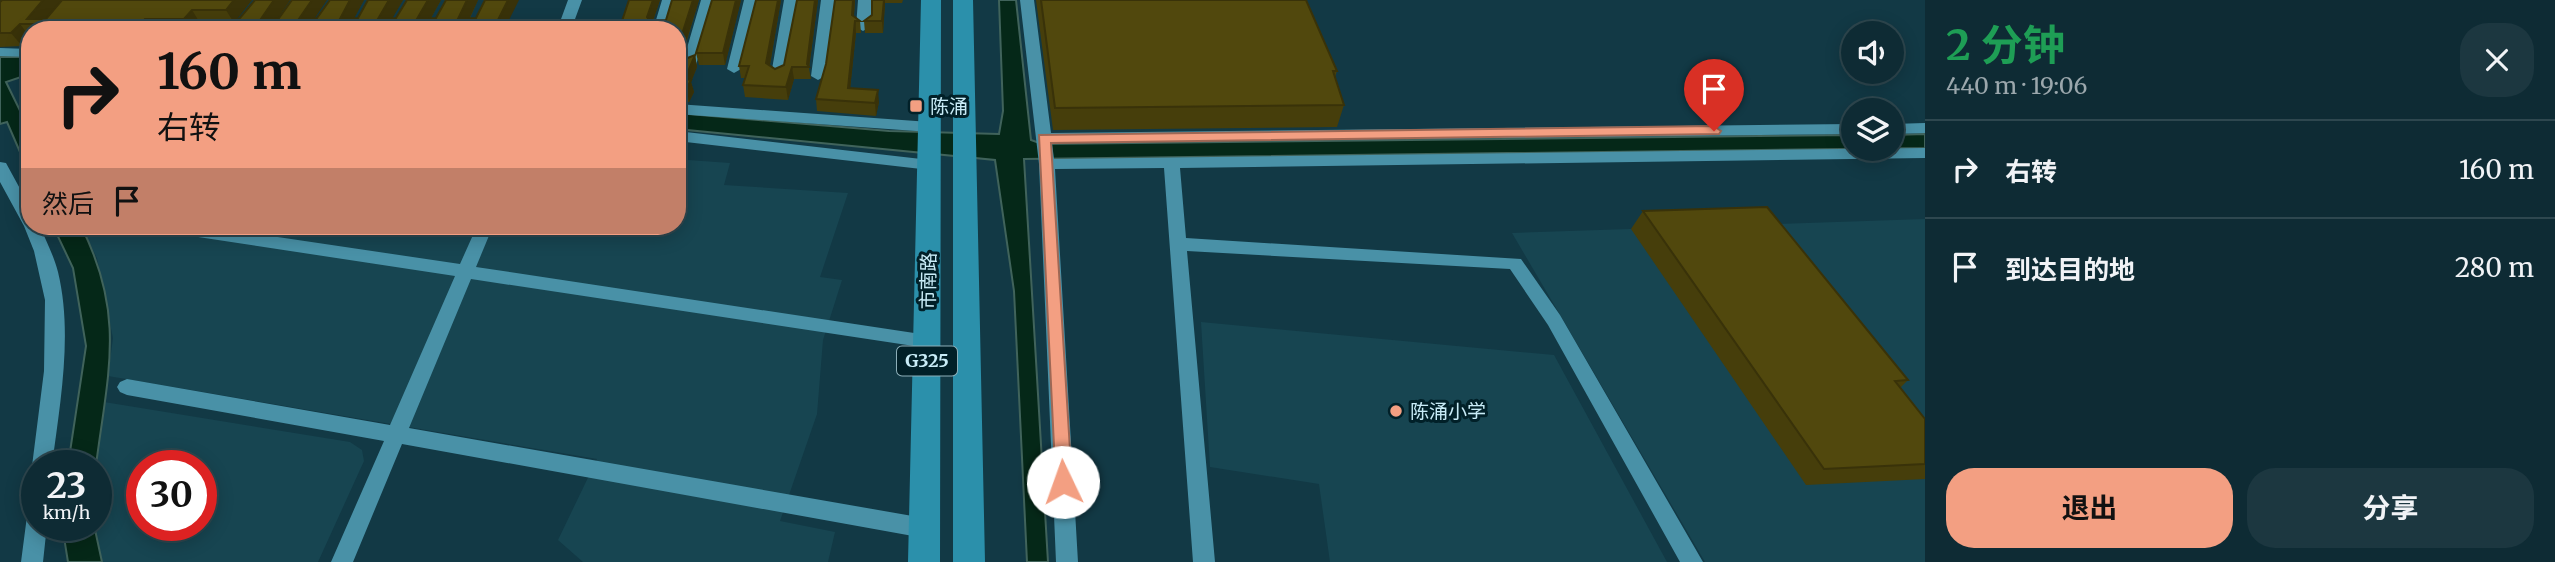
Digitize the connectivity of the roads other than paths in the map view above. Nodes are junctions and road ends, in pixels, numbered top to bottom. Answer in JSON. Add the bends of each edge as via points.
{"nodes":[{"id":1,"x":575,"y":0,"type":"edge"},
{"id":2,"x":669,"y":0,"type":"edge"},
{"id":3,"x":708,"y":0,"type":"edge"},
{"id":4,"x":751,"y":0,"type":"edge"},
{"id":5,"x":791,"y":0,"type":"edge"},
{"id":6,"x":828,"y":0,"type":"edge"},
{"id":7,"x":865,"y":0,"type":"edge"},
{"id":8,"x":931,"y":0,"type":"edge"},
{"id":9,"x":963,"y":0,"type":"edge"},
{"id":10,"x":1027,"y":0,"type":"edge"},
{"id":11,"x":567,"y":21,"type":"edge"},
{"id":12,"x":663,"y":21,"type":"edge"},
{"id":13,"x":863,"y":27,"type":"edge"},
{"id":14,"x":0,"y":52,"type":"edge"},
{"id":15,"x":21,"y":53,"type":"edge"},
{"id":16,"x":689,"y":65,"type":"edge"},
{"id":17,"x":734,"y":69,"type":"dead end"},
{"id":18,"x":778,"y":75,"type":"edge"},
{"id":19,"x":818,"y":76,"type":"dead end"},
{"id":20,"x":686,"y":110,"type":"edge"},
{"id":21,"x":931,"y":128,"type":"junction"},
{"id":22,"x":1925,"y":128,"type":"edge"},
{"id":23,"x":1841,"y":129,"type":"edge"},
{"id":24,"x":1904,"y":129,"type":"edge"},
{"id":25,"x":686,"y":137,"type":"edge"},
{"id":26,"x":1045,"y":151,"type":"junction"},
{"id":27,"x":1925,"y":153,"type":"edge"},
{"id":28,"x":930,"y":163,"type":"junction"},
{"id":29,"x":1172,"y":164,"type":"junction"},
{"id":30,"x":0,"y":167,"type":"edge"},
{"id":31,"x":21,"y":206,"type":"edge"},
{"id":32,"x":35,"y":235,"type":"edge"},
{"id":33,"x":225,"y":235,"type":"edge"},
{"id":34,"x":481,"y":235,"type":"edge"},
{"id":35,"x":1179,"y":244,"type":"junction"},
{"id":36,"x":466,"y":271,"type":"junction"},
{"id":37,"x":928,"y":341,"type":"junction"},
{"id":38,"x":127,"y":387,"type":"dead end"},
{"id":39,"x":396,"y":435,"type":"junction"},
{"id":40,"x":44,"y":450,"type":"edge"},
{"id":41,"x":925,"y":528,"type":"junction"},
{"id":42,"x":34,"y":541,"type":"edge"},
{"id":43,"x":32,"y":562,"type":"edge"},
{"id":44,"x":342,"y":562,"type":"edge"},
{"id":45,"x":924,"y":562,"type":"edge"},
{"id":46,"x":969,"y":562,"type":"edge"},
{"id":47,"x":1067,"y":562,"type":"edge"},
{"id":48,"x":1204,"y":562,"type":"edge"},
{"id":49,"x":1692,"y":562,"type":"edge"}],
"edges":[{"from":1,"to":11,"type":"street"},
{"from":2,"to":12,"type":"street"},
{"from":3,"to":16,"type":"street"},
{"from":4,"to":17,"type":"street"},
{"from":5,"to":18,"type":"street"},
{"from":6,"to":19,"type":"street"},
{"from":7,"to":13,"type":"street"},
{"from":8,"to":21,"type":"highway","name":"市南路","number":"G325"},
{"from":9,"to":46,"type":"highway","name":"市南路","number":"G325"},
{"from":10,"to":26,"type":"street"},
{"from":14,"to":15,"type":"street"},
{"from":20,"to":21,"type":"street"},
{"from":21,"to":28,"type":"highway","name":"市南路","number":"G325"},
{"from":22,"to":24,"type":"street"},
{"from":23,"to":26,"type":"street"},
{"from":25,"to":28,"type":"street"},
{"from":26,"to":29,"type":"street"},
{"from":26,"to":47,"type":"street"},
{"from":27,"to":29,"type":"street"},
{"from":28,"to":37,"type":"highway","name":"市南路","number":"G325"},
{"from":29,"to":35,"type":"street"},
{"from":30,"to":31,"type":"street"},
{"from":32,"to":40,"type":"street","via":[[50,274],[54,307],[54,378]]},
{"from":33,"to":36,"type":"street"},
{"from":34,"to":36,"type":"street"},
{"from":35,"to":48,"type":"street"},
{"from":35,"to":49,"type":"street","via":[[1515,263],[1554,320]]},
{"from":36,"to":37,"type":"street"},
{"from":36,"to":39,"type":"street"},
{"from":37,"to":41,"type":"highway","name":"市南路","number":"G325"},
{"from":38,"to":39,"type":"street"},
{"from":39,"to":41,"type":"street"},
{"from":39,"to":44,"type":"street"},
{"from":41,"to":45,"type":"highway","name":"市南路","number":"G325"},
{"from":42,"to":43,"type":"street"}]}
